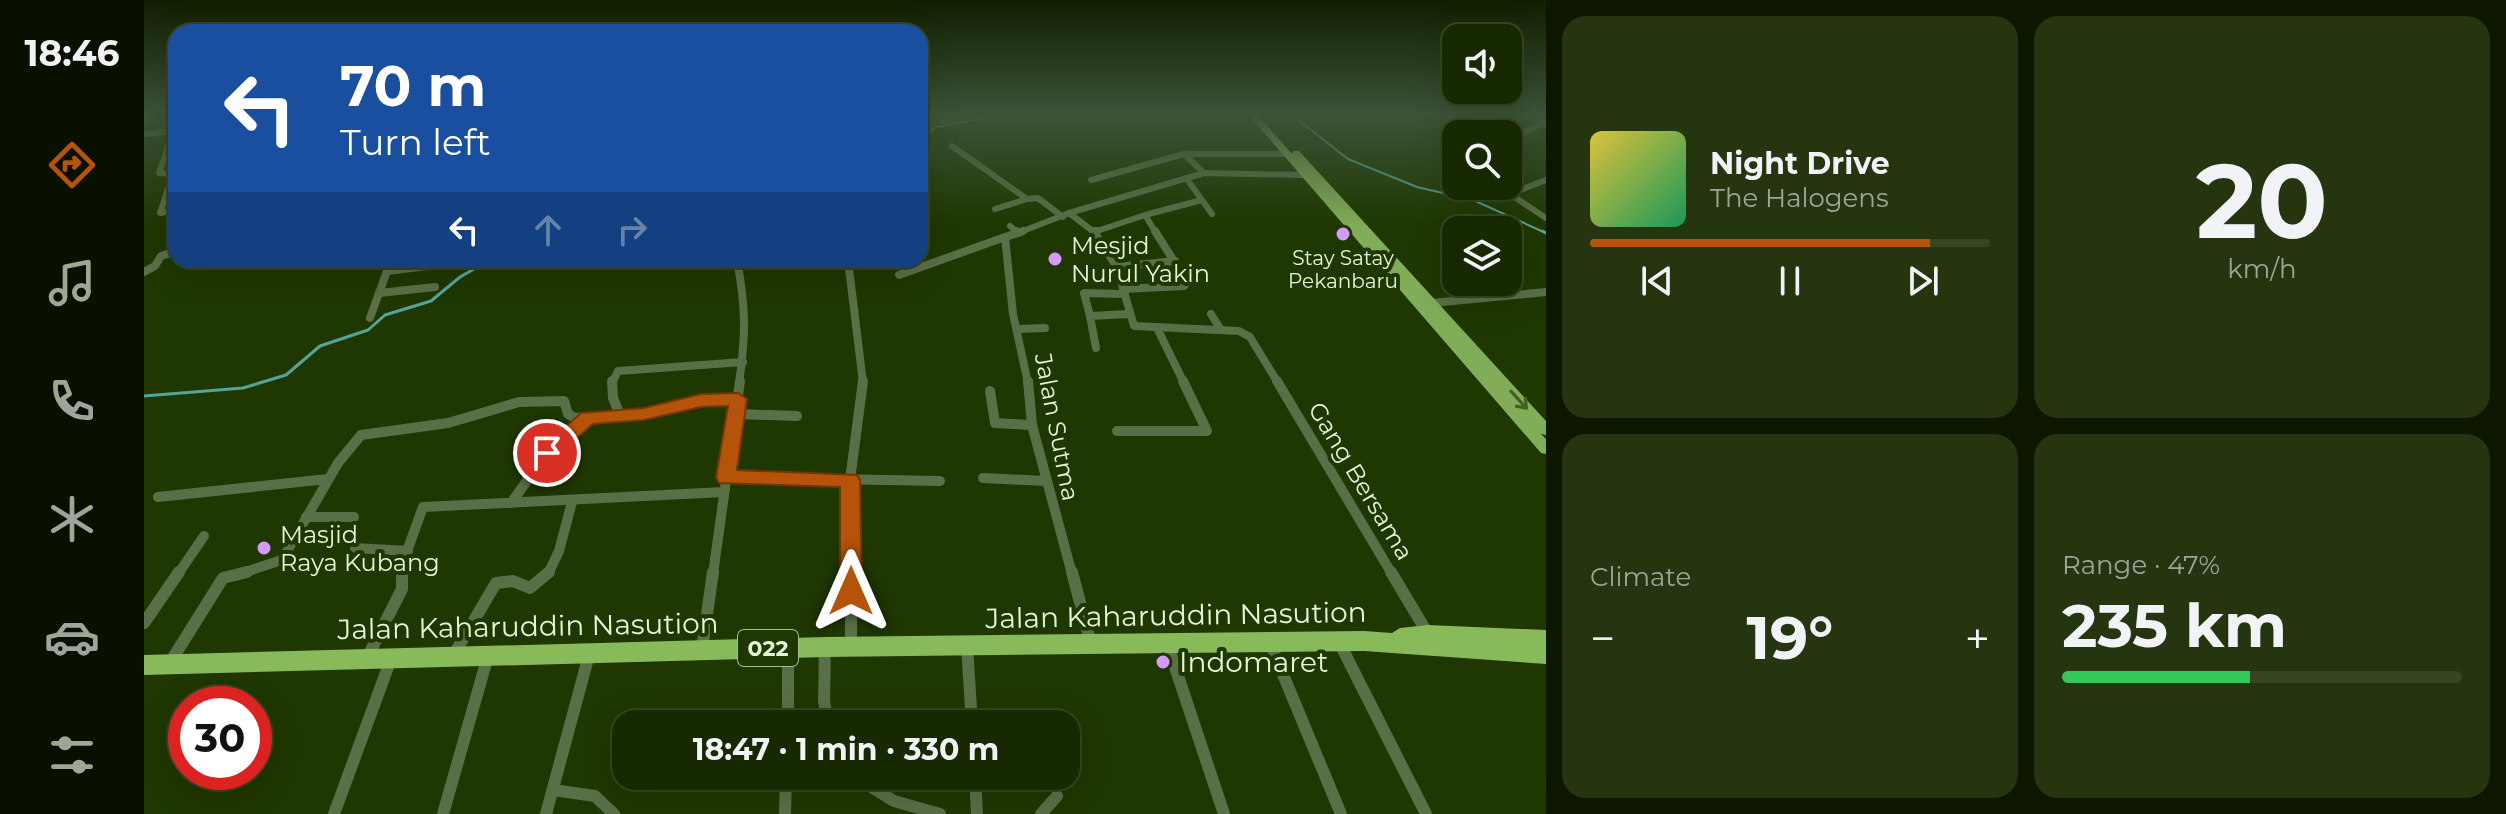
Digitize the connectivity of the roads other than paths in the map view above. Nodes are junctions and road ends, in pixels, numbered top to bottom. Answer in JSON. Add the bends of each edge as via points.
{"nodes":[{"id":1,"x":167,"y":151,"type":"edge"},
{"id":2,"x":959,"y":151,"type":"edge"},
{"id":3,"x":1283,"y":151,"type":"edge"},
{"id":4,"x":1295,"y":151,"type":"edge"},
{"id":5,"x":1184,"y":154,"type":"junction"},
{"id":6,"x":1286,"y":154,"type":"junction"},
{"id":7,"x":1204,"y":173,"type":"junction"},
{"id":8,"x":168,"y":174,"type":"edge"},
{"id":9,"x":1302,"y":175,"type":"junction"},
{"id":10,"x":1186,"y":178,"type":"junction"},
{"id":11,"x":1091,"y":180,"type":"dead end"},
{"id":12,"x":1546,"y":180,"type":"edge"},
{"id":13,"x":168,"y":192,"type":"edge"},
{"id":14,"x":1027,"y":199,"type":"junction"},
{"id":15,"x":1202,"y":200,"type":"junction"},
{"id":16,"x":995,"y":209,"type":"dead end"},
{"id":17,"x":168,"y":212,"type":"edge"},
{"id":18,"x":1212,"y":214,"type":"dead end"},
{"id":19,"x":1066,"y":215,"type":"junction"},
{"id":20,"x":1145,"y":215,"type":"junction"},
{"id":21,"x":1546,"y":218,"type":"edge"},
{"id":22,"x":1094,"y":232,"type":"junction"},
{"id":23,"x":1355,"y":235,"type":"junction"},
{"id":24,"x":1370,"y":235,"type":"junction"},
{"id":25,"x":1005,"y":237,"type":"junction"},
{"id":26,"x":168,"y":254,"type":"edge"},
{"id":27,"x":1175,"y":261,"type":"junction"},
{"id":28,"x":928,"y":265,"type":"edge"},
{"id":29,"x":388,"y":268,"type":"edge"},
{"id":30,"x":403,"y":268,"type":"edge"},
{"id":31,"x":739,"y":268,"type":"edge"},
{"id":32,"x":849,"y":268,"type":"edge"},
{"id":33,"x":919,"y":268,"type":"edge"},
{"id":34,"x":387,"y":271,"type":"junction"},
{"id":35,"x":144,"y":272,"type":"edge"},
{"id":36,"x":899,"y":275,"type":"dead end"},
{"id":37,"x":1120,"y":278,"type":"dead end"},
{"id":38,"x":435,"y":287,"type":"dead end"},
{"id":39,"x":1124,"y":292,"type":"junction"},
{"id":40,"x":1542,"y":292,"type":"edge"},
{"id":41,"x":379,"y":293,"type":"junction"},
{"id":42,"x":1546,"y":300,"type":"edge"},
{"id":43,"x":1432,"y":303,"type":"junction"},
{"id":44,"x":1130,"y":314,"type":"junction"},
{"id":45,"x":1211,"y":314,"type":"dead end"},
{"id":46,"x":1090,"y":316,"type":"junction"},
{"id":47,"x":370,"y":318,"type":"dead end"},
{"id":48,"x":1045,"y":328,"type":"dead end"},
{"id":49,"x":1157,"y":328,"type":"junction"},
{"id":50,"x":1017,"y":329,"type":"junction"},
{"id":51,"x":1221,"y":330,"type":"junction"},
{"id":52,"x":1096,"y":348,"type":"dead end"},
{"id":53,"x":743,"y":362,"type":"junction"},
{"id":54,"x":990,"y":391,"type":"dead end"},
{"id":55,"x":738,"y":399,"type":"junction"},
{"id":56,"x":736,"y":414,"type":"junction"},
{"id":57,"x":620,"y":415,"type":"junction"},
{"id":58,"x":797,"y":416,"type":"dead end"},
{"id":59,"x":588,"y":417,"type":"junction"},
{"id":60,"x":1543,"y":424,"type":"edge"},
{"id":61,"x":1032,"y":425,"type":"junction"},
{"id":62,"x":1117,"y":431,"type":"dead end"},
{"id":63,"x":1546,"y":449,"type":"edge"},
{"id":64,"x":726,"y":477,"type":"junction"},
{"id":65,"x":983,"y":478,"type":"dead end"},
{"id":66,"x":328,"y":479,"type":"junction"},
{"id":67,"x":850,"y":480,"type":"junction"},
{"id":68,"x":940,"y":481,"type":"dead end"},
{"id":69,"x":1045,"y":481,"type":"junction"},
{"id":70,"x":724,"y":492,"type":"junction"},
{"id":71,"x":158,"y":497,"type":"dead end"},
{"id":72,"x":572,"y":502,"type":"junction"},
{"id":73,"x":511,"y":503,"type":"junction"},
{"id":74,"x":306,"y":517,"type":"junction"},
{"id":75,"x":354,"y":517,"type":"dead end"},
{"id":76,"x":204,"y":536,"type":"dead end"},
{"id":77,"x":355,"y":548,"type":"dead end"},
{"id":78,"x":408,"y":551,"type":"junction"},
{"id":79,"x":144,"y":623,"type":"edge"},
{"id":80,"x":1431,"y":640,"type":"junction"},
{"id":81,"x":1546,"y":640,"type":"edge"},
{"id":82,"x":1339,"y":642,"type":"junction"},
{"id":83,"x":1167,"y":643,"type":"junction"},
{"id":84,"x":1270,"y":643,"type":"junction"},
{"id":85,"x":1091,"y":644,"type":"junction"},
{"id":86,"x":851,"y":646,"type":"junction"},
{"id":87,"x":967,"y":646,"type":"junction"},
{"id":88,"x":788,"y":647,"type":"junction"},
{"id":89,"x":825,"y":647,"type":"junction"},
{"id":90,"x":702,"y":649,"type":"junction"},
{"id":91,"x":589,"y":654,"type":"junction"},
{"id":92,"x":1546,"y":654,"type":"edge"},
{"id":93,"x":453,"y":656,"type":"junction"},
{"id":94,"x":488,"y":656,"type":"junction"},
{"id":95,"x":367,"y":658,"type":"junction"},
{"id":96,"x":391,"y":659,"type":"junction"},
{"id":97,"x":169,"y":664,"type":"junction"},
{"id":98,"x":144,"y":665,"type":"edge"},
{"id":99,"x":788,"y":710,"type":"edge"},
{"id":100,"x":826,"y":710,"type":"edge"},
{"id":101,"x":971,"y":710,"type":"edge"},
{"id":102,"x":553,"y":790,"type":"junction"},
{"id":103,"x":786,"y":790,"type":"edge"},
{"id":104,"x":869,"y":790,"type":"edge"},
{"id":105,"x":976,"y":790,"type":"edge"},
{"id":106,"x":1057,"y":796,"type":"dead end"},
{"id":107,"x":334,"y":814,"type":"edge"},
{"id":108,"x":443,"y":814,"type":"edge"},
{"id":109,"x":546,"y":814,"type":"edge"},
{"id":110,"x":614,"y":814,"type":"edge"},
{"id":111,"x":785,"y":814,"type":"edge"},
{"id":112,"x":940,"y":814,"type":"edge"},
{"id":113,"x":977,"y":814,"type":"edge"},
{"id":114,"x":1041,"y":814,"type":"edge"},
{"id":115,"x":1224,"y":814,"type":"edge"},
{"id":116,"x":1341,"y":814,"type":"edge"},
{"id":117,"x":1426,"y":814,"type":"edge"}],
"edges":[{"from":1,"to":8,"type":"street","via":[[159,173]]},
{"from":2,"to":14,"type":"street"},
{"from":3,"to":6,"type":"main road"},
{"from":4,"to":24,"type":"main road"},
{"from":5,"to":6,"type":"street"},
{"from":5,"to":7,"type":"street"},
{"from":5,"to":11,"type":"street"},
{"from":6,"to":9,"type":"main road"},
{"from":7,"to":9,"type":"street"},
{"from":7,"to":10,"type":"street"},
{"from":9,"to":23,"type":"main road"},
{"from":10,"to":15,"type":"street"},
{"from":10,"to":19,"type":"street"},
{"from":12,"to":21,"type":"street","via":[[1511,193]]},
{"from":13,"to":17,"type":"street","via":[[160,213]]},
{"from":14,"to":16,"type":"street"},
{"from":14,"to":19,"type":"street","via":[[1038,198]]},
{"from":15,"to":18,"type":"street"},
{"from":15,"to":20,"type":"street"},
{"from":19,"to":22,"type":"street"},
{"from":19,"to":25,"type":"street","via":[[1014,229]]},
{"from":20,"to":22,"type":"street"},
{"from":20,"to":27,"type":"street"},
{"from":22,"to":27,"type":"street","via":[[1117,267]]},
{"from":23,"to":24,"type":"main road"},
{"from":23,"to":63,"type":"main road"},
{"from":24,"to":43,"type":"main road"},
{"from":25,"to":28,"type":"street"},
{"from":25,"to":50,"type":"street","name":"Jalan Sutma"},
{"from":26,"to":35,"type":"street"},
{"from":27,"to":39,"type":"street","via":[[1187,285]]},
{"from":29,"to":34,"type":"street"},
{"from":30,"to":34,"type":"street"},
{"from":31,"to":53,"type":"street","via":[[746,307]]},
{"from":32,"to":67,"type":"street","via":[[863,380]]},
{"from":33,"to":36,"type":"street"},
{"from":34,"to":41,"type":"street"},
{"from":37,"to":39,"type":"street"},
{"from":38,"to":41,"type":"street"},
{"from":39,"to":44,"type":"street"},
{"from":39,"to":46,"type":"street","via":[[1084,293]]},
{"from":40,"to":42,"type":"street"},
{"from":40,"to":43,"type":"street"},
{"from":41,"to":47,"type":"street"},
{"from":43,"to":60,"type":"main road","one_way":true},
{"from":44,"to":46,"type":"street"},
{"from":44,"to":49,"type":"street","via":[[1134,326]]},
{"from":45,"to":51,"type":"street"},
{"from":46,"to":52,"type":"street"},
{"from":48,"to":50,"type":"street"},
{"from":49,"to":51,"type":"street"},
{"from":49,"to":62,"type":"street","via":[[1207,431]]},
{"from":50,"to":61,"type":"street","name":"Jalan Sutma"},
{"from":51,"to":80,"type":"street","name":"Gang Bersama","via":[[1245,333],[1259,349]]},
{"from":53,"to":55,"type":"street"},
{"from":53,"to":57,"type":"street","via":[[618,371],[611,385]]},
{"from":54,"to":61,"type":"street","via":[[995,423]]},
{"from":55,"to":56,"type":"street"},
{"from":55,"to":57,"type":"street"},
{"from":56,"to":58,"type":"street"},
{"from":56,"to":64,"type":"street"},
{"from":57,"to":59,"type":"street"},
{"from":59,"to":66,"type":"street","via":[[571,417],[564,401],[536,400],[448,423],[368,433],[357,438]]},
{"from":59,"to":73,"type":"street","via":[[547,453]]},
{"from":61,"to":69,"type":"street","name":"Jalan Sutma"},
{"from":64,"to":67,"type":"street"},
{"from":64,"to":70,"type":"street"},
{"from":65,"to":69,"type":"street"},
{"from":66,"to":71,"type":"street"},
{"from":66,"to":74,"type":"street"},
{"from":67,"to":68,"type":"street"},
{"from":67,"to":86,"type":"street"},
{"from":69,"to":85,"type":"street","name":"Jalan Sutma"},
{"from":70,"to":72,"type":"street"},
{"from":70,"to":90,"type":"street"},
{"from":72,"to":73,"type":"street"},
{"from":72,"to":93,"type":"street","via":[[546,578],[530,588],[513,581],[496,583]]},
{"from":73,"to":78,"type":"street","via":[[423,507]]},
{"from":74,"to":75,"type":"street"},
{"from":74,"to":97,"type":"street","via":[[278,563],[223,578]]},
{"from":76,"to":79,"type":"street"},
{"from":77,"to":78,"type":"street"},
{"from":78,"to":95,"type":"street","via":[[402,589]]},
{"from":80,"to":81,"type":"highway","name":"Jalan Kaharuddin Nasution"},
{"from":80,"to":82,"type":"highway","name":"Jalan Kaharuddin Nasution","number":"022"},
{"from":80,"to":92,"type":"highway","name":"Jalan Kaharuddin Nasution"},
{"from":82,"to":84,"type":"highway","name":"Jalan Kaharuddin Nasution","number":"022"},
{"from":82,"to":117,"type":"street"},
{"from":83,"to":84,"type":"highway","name":"Jalan Kaharuddin Nasution","number":"022"},
{"from":83,"to":85,"type":"highway","name":"Jalan Kaharuddin Nasution","number":"022"},
{"from":83,"to":115,"type":"street"},
{"from":84,"to":116,"type":"street"},
{"from":85,"to":87,"type":"highway","name":"Jalan Kaharuddin Nasution","number":"022"},
{"from":86,"to":87,"type":"highway","name":"Jalan Kaharuddin Nasution","number":"022"},
{"from":86,"to":89,"type":"highway","name":"Jalan Kaharuddin Nasution","number":"022"},
{"from":87,"to":101,"type":"street"},
{"from":88,"to":89,"type":"highway","name":"Jalan Kaharuddin Nasution","number":"022"},
{"from":88,"to":90,"type":"highway","name":"Jalan Kaharuddin Nasution","number":"022"},
{"from":88,"to":99,"type":"street"},
{"from":89,"to":100,"type":"street"},
{"from":90,"to":91,"type":"highway","name":"Jalan Kaharuddin Nasution","number":"022"},
{"from":91,"to":94,"type":"highway","name":"Jalan Kaharuddin Nasution","number":"022"},
{"from":91,"to":102,"type":"street"},
{"from":93,"to":94,"type":"highway","name":"Jalan Kaharuddin Nasution","number":"022"},
{"from":93,"to":96,"type":"highway","name":"Jalan Kaharuddin Nasution","number":"022"},
{"from":94,"to":108,"type":"street"},
{"from":95,"to":96,"type":"highway","name":"Jalan Kaharuddin Nasution","number":"022"},
{"from":95,"to":97,"type":"highway","name":"Jalan Kaharuddin Nasution","number":"022"},
{"from":96,"to":107,"type":"street"},
{"from":97,"to":98,"type":"highway","name":"Jalan Kaharuddin Nasution","number":"022"},
{"from":102,"to":109,"type":"street"},
{"from":102,"to":110,"type":"street","via":[[600,796]]},
{"from":103,"to":111,"type":"street"},
{"from":104,"to":112,"type":"street","via":[[909,808]]},
{"from":105,"to":113,"type":"street"},
{"from":106,"to":114,"type":"street"}]}
